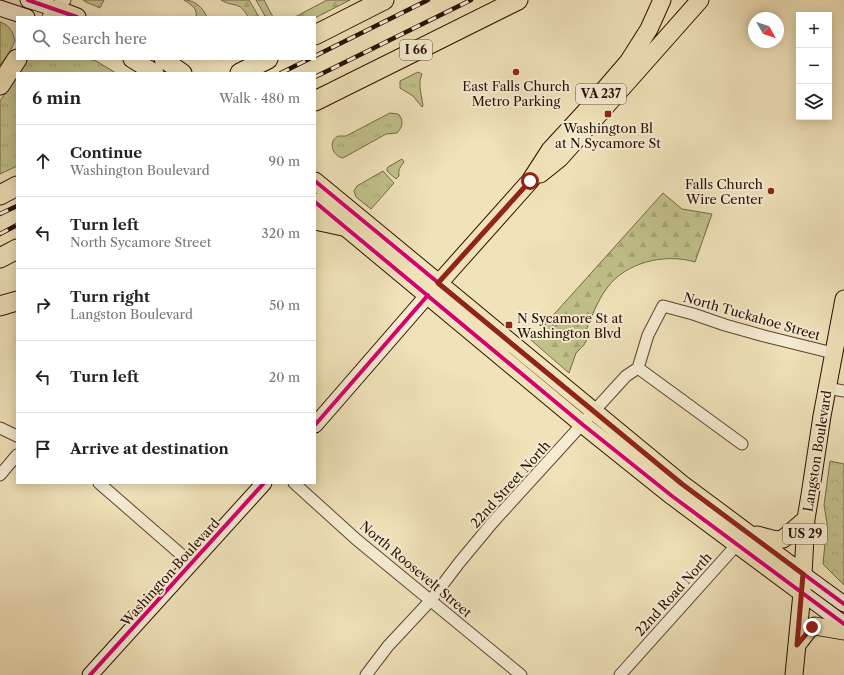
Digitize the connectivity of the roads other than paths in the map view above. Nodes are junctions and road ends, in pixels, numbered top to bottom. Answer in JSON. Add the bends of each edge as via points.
{"nodes":[{"id":1,"x":28,"y":0,"type":"edge"},
{"id":2,"x":384,"y":0,"type":"edge"},
{"id":3,"x":518,"y":0,"type":"edge"},
{"id":4,"x":662,"y":0,"type":"edge"},
{"id":5,"x":700,"y":0,"type":"edge"},
{"id":6,"x":0,"y":8,"type":"edge"},
{"id":7,"x":56,"y":9,"type":"edge"},
{"id":8,"x":24,"y":16,"type":"edge"},
{"id":9,"x":74,"y":16,"type":"edge"},
{"id":10,"x":316,"y":34,"type":"edge"},
{"id":11,"x":16,"y":60,"type":"edge"},
{"id":12,"x":134,"y":60,"type":"edge"},
{"id":13,"x":164,"y":60,"type":"edge"},
{"id":14,"x":266,"y":60,"type":"edge"},
{"id":15,"x":153,"y":72,"type":"edge"},
{"id":16,"x":182,"y":72,"type":"edge"},
{"id":17,"x":242,"y":72,"type":"edge"},
{"id":18,"x":0,"y":85,"type":"edge"},
{"id":19,"x":316,"y":101,"type":"edge"},
{"id":20,"x":530,"y":181,"type":"junction"},
{"id":21,"x":316,"y":183,"type":"edge"},
{"id":22,"x":16,"y":187,"type":"edge"},
{"id":23,"x":0,"y":195,"type":"edge"},
{"id":24,"x":316,"y":203,"type":"edge"},
{"id":25,"x":316,"y":220,"type":"edge"},
{"id":26,"x":343,"y":226,"type":"junction"},
{"id":27,"x":16,"y":250,"type":"edge"},
{"id":28,"x":0,"y":258,"type":"edge"},
{"id":29,"x":433,"y":289,"type":"junction"},
{"id":30,"x":844,"y":299,"type":"edge"},
{"id":31,"x":16,"y":300,"type":"edge"},
{"id":32,"x":0,"y":306,"type":"edge"},
{"id":33,"x":833,"y":353,"type":"junction"},
{"id":34,"x":638,"y":368,"type":"junction"},
{"id":35,"x":827,"y":388,"type":"junction"},
{"id":36,"x":844,"y":391,"type":"edge"},
{"id":37,"x":588,"y":418,"type":"junction"},
{"id":38,"x":316,"y":424,"type":"edge"},
{"id":39,"x":0,"y":428,"type":"edge"},
{"id":40,"x":16,"y":436,"type":"edge"},
{"id":41,"x":742,"y":444,"type":"dead end"},
{"id":42,"x":16,"y":456,"type":"edge"},
{"id":43,"x":0,"y":475,"type":"edge"},
{"id":44,"x":99,"y":484,"type":"edge"},
{"id":45,"x":263,"y":484,"type":"edge"},
{"id":46,"x":295,"y":484,"type":"edge"},
{"id":47,"x":806,"y":519,"type":"junction"},
{"id":48,"x":742,"y":538,"type":"junction"},
{"id":49,"x":192,"y":564,"type":"junction"},
{"id":50,"x":803,"y":574,"type":"junction"},
{"id":51,"x":802,"y":593,"type":"junction"},
{"id":52,"x":430,"y":600,"type":"junction"},
{"id":53,"x":844,"y":604,"type":"edge"},
{"id":54,"x":844,"y":624,"type":"edge"},
{"id":55,"x":844,"y":630,"type":"edge"},
{"id":56,"x":797,"y":645,"type":"junction"},
{"id":57,"x":90,"y":675,"type":"edge"},
{"id":58,"x":366,"y":675,"type":"edge"},
{"id":59,"x":522,"y":675,"type":"edge"},
{"id":60,"x":620,"y":675,"type":"edge"},
{"id":61,"x":794,"y":675,"type":"edge"}],
"edges":[{"from":1,"to":7,"type":"main road"},
{"from":2,"to":10,"type":"highway"},
{"from":3,"to":19,"type":"highway","number":"I 66"},
{"from":4,"to":20,"type":"main road","number":"VA 237","via":[[649,29],[628,62],[550,150]]},
{"from":5,"to":20,"type":"main road","number":"VA 237","via":[[560,158]]},
{"from":6,"to":8,"type":"main road"},
{"from":7,"to":9,"type":"main road"},
{"from":11,"to":18,"type":"highway"},
{"from":12,"to":15,"type":"main road"},
{"from":13,"to":16,"type":"main road"},
{"from":14,"to":17,"type":"highway"},
{"from":20,"to":29,"type":"main road","number":"VA 237"},
{"from":21,"to":29,"type":"main road"},
{"from":22,"to":23,"type":"highway"},
{"from":24,"to":26,"type":"main road"},
{"from":25,"to":26,"type":"highway"},
{"from":26,"to":29,"type":"main road"},
{"from":27,"to":28,"type":"highway"},
{"from":29,"to":37,"type":"main road"},
{"from":29,"to":38,"type":"main road","number":"VA 237"},
{"from":30,"to":33,"type":"main road","name":"Langston Boulevard","number":"US 29"},
{"from":31,"to":32,"type":"highway"},
{"from":33,"to":34,"type":"street","name":"North Tuckahoe Street","via":[[764,336],[663,306],[648,335]]},
{"from":33,"to":35,"type":"main road","name":"Langston Boulevard","number":"US 29"},
{"from":34,"to":37,"type":"street","name":"22nd Street North","via":[[626,376]]},
{"from":34,"to":41,"type":"street"},
{"from":35,"to":36,"type":"street"},
{"from":35,"to":47,"type":"main road","name":"Langston Boulevard","number":"US 29"},
{"from":37,"to":48,"type":"main road","via":[[682,484]]},
{"from":37,"to":52,"type":"street","name":"22nd Street North","via":[[493,522]]},
{"from":39,"to":40,"type":"street"},
{"from":42,"to":43,"type":"street"},
{"from":44,"to":49,"type":"street"},
{"from":45,"to":49,"type":"main road","name":"Washington Boulevard"},
{"from":46,"to":52,"type":"street","name":"North Roosevelt Street","via":[[357,540]]},
{"from":47,"to":48,"type":"main road","via":[[781,540]]},
{"from":47,"to":50,"type":"main road","name":"Langston Boulevard","number":"US 29"},
{"from":48,"to":50,"type":"main road"},
{"from":48,"to":51,"type":"main road"},
{"from":48,"to":60,"type":"street","name":"22nd Road North"},
{"from":49,"to":57,"type":"main road","name":"Washington Boulevard"},
{"from":50,"to":51,"type":"main road","name":"Langston Boulevard","number":"US 29"},
{"from":50,"to":53,"type":"main road"},
{"from":51,"to":54,"type":"main road"},
{"from":51,"to":56,"type":"main road","name":"Langston Boulevard","number":"US 29"},
{"from":52,"to":58,"type":"street","name":"22nd Street North","via":[[388,646]]},
{"from":52,"to":59,"type":"street","name":"North Roosevelt Street"},
{"from":55,"to":56,"type":"main road","via":[[815,626],[809,629]]},
{"from":56,"to":61,"type":"main road","name":"Langston Boulevard","number":"US 29"}]}
